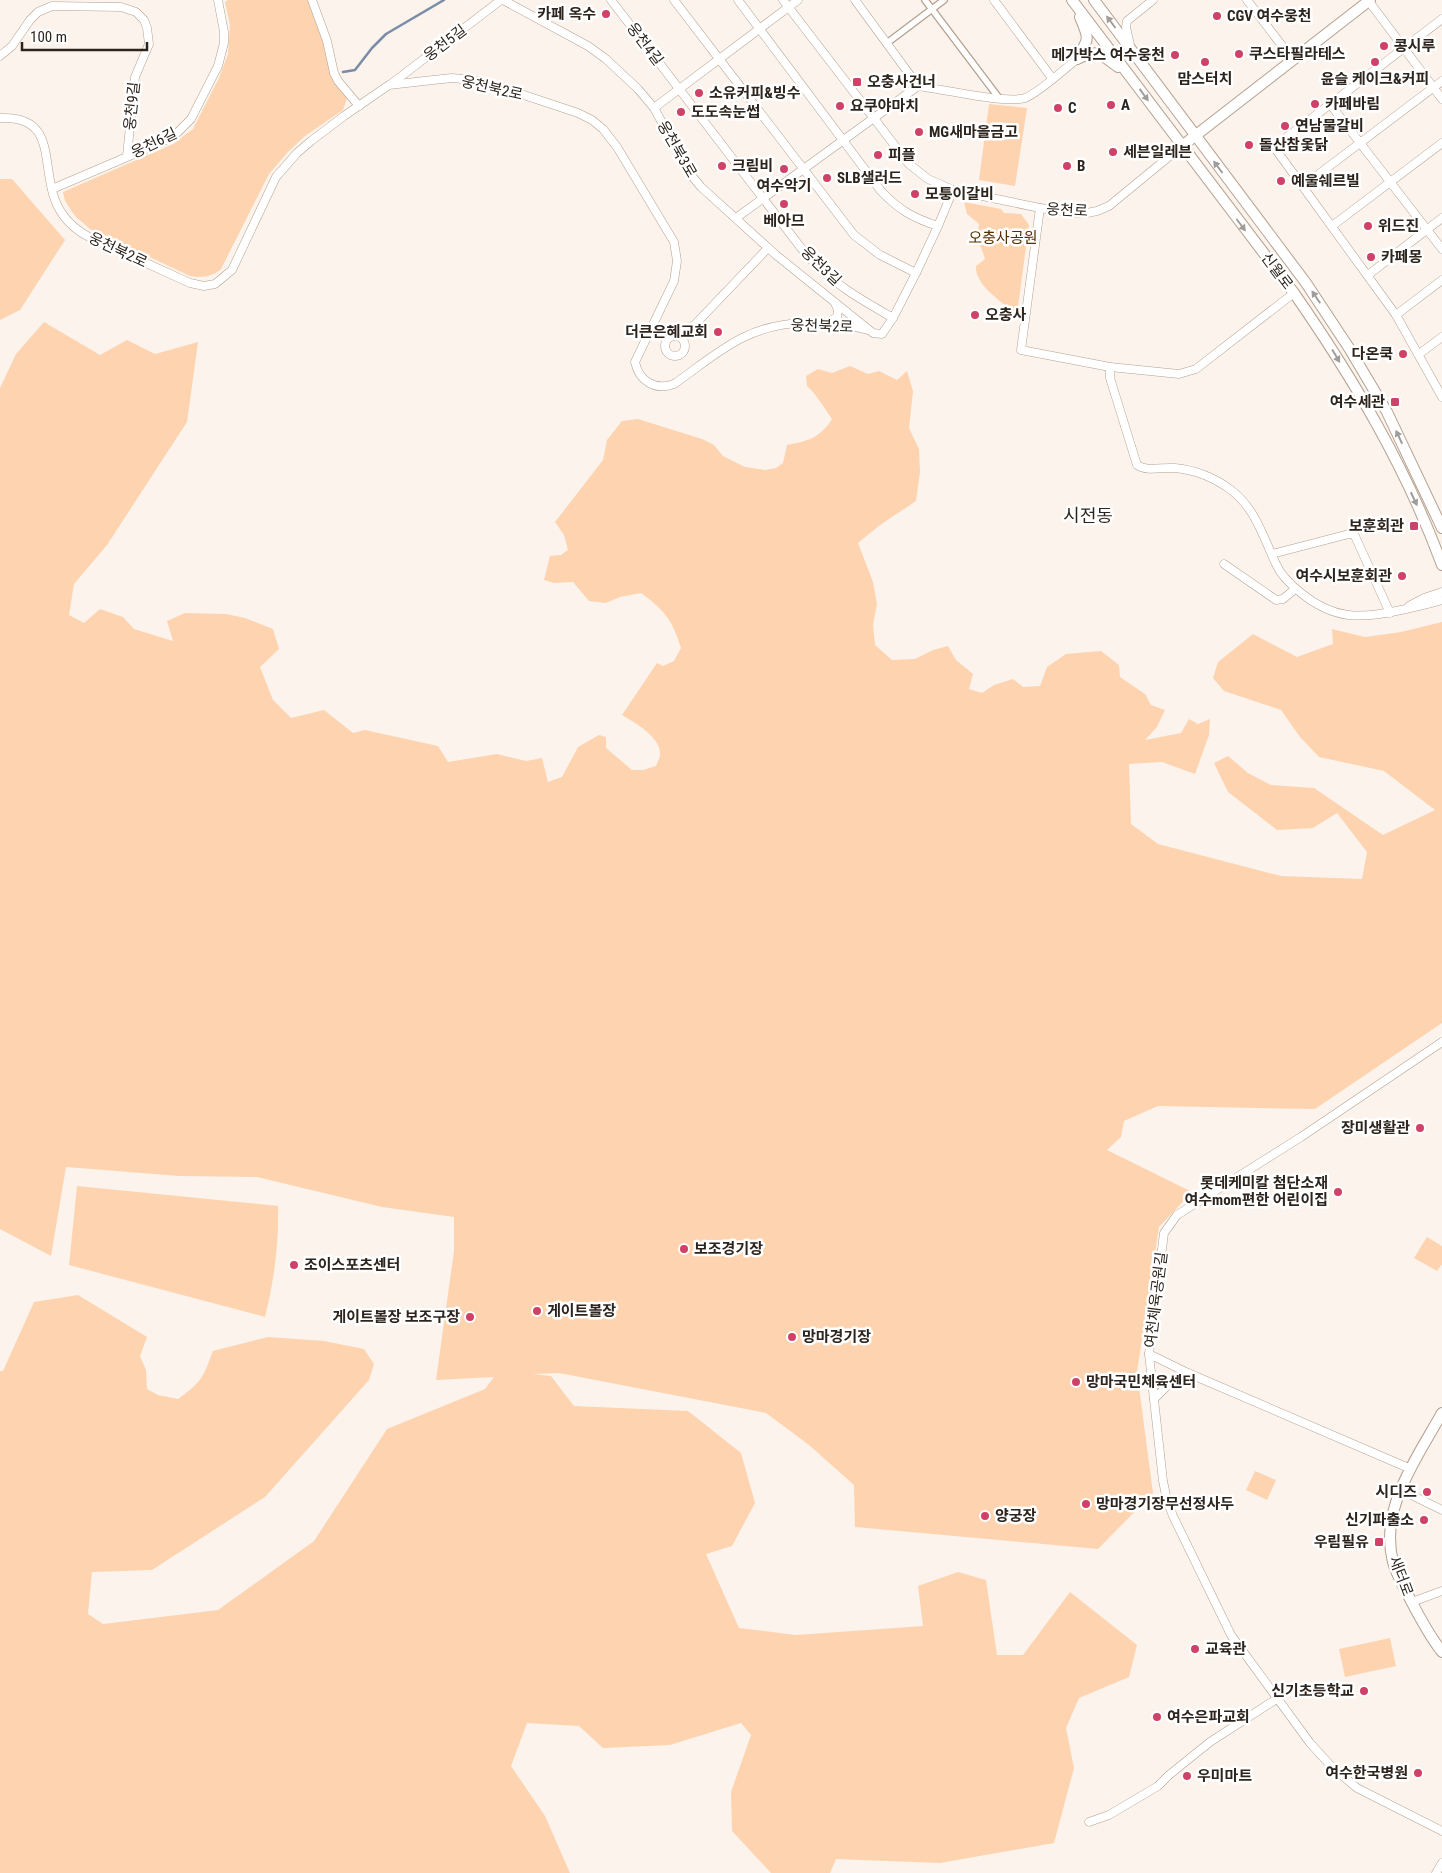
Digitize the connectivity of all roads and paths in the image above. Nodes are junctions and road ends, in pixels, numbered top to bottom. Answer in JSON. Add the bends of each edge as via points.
{"nodes":[{"id":1,"x":218,"y":0,"type":"edge"},
{"id":2,"x":312,"y":0,"type":"edge"},
{"id":3,"x":502,"y":0,"type":"edge"},
{"id":4,"x":611,"y":0,"type":"edge"},
{"id":5,"x":674,"y":0,"type":"edge"},
{"id":6,"x":738,"y":0,"type":"edge"},
{"id":7,"x":782,"y":0,"type":"edge"},
{"id":8,"x":798,"y":0,"type":"edge"},
{"id":9,"x":855,"y":0,"type":"edge"},
{"id":10,"x":925,"y":0,"type":"edge"},
{"id":11,"x":944,"y":0,"type":"edge"},
{"id":12,"x":994,"y":0,"type":"edge"},
{"id":13,"x":1094,"y":0,"type":"edge"},
{"id":14,"x":1154,"y":0,"type":"edge"},
{"id":15,"x":1247,"y":0,"type":"edge"},
{"id":16,"x":1369,"y":0,"type":"edge"},
{"id":17,"x":1073,"y":1,"type":"edge"},
{"id":18,"x":788,"y":7,"type":"junction"},
{"id":19,"x":932,"y":9,"type":"junction"},
{"id":20,"x":1442,"y":19,"type":"edge"},
{"id":21,"x":760,"y":28,"type":"junction"},
{"id":22,"x":887,"y":43,"type":"junction"},
{"id":23,"x":1130,"y":47,"type":"junction"},
{"id":24,"x":1404,"y":48,"type":"junction"},
{"id":25,"x":0,"y":56,"type":"edge"},
{"id":26,"x":719,"y":59,"type":"junction"},
{"id":27,"x":1078,"y":59,"type":"junction"},
{"id":28,"x":1293,"y":60,"type":"junction"},
{"id":29,"x":1052,"y":78,"type":"junction"},
{"id":30,"x":1134,"y":80,"type":"junction"},
{"id":31,"x":1442,"y":80,"type":"edge"},
{"id":32,"x":389,"y":85,"type":"junction"},
{"id":33,"x":918,"y":86,"type":"junction"},
{"id":34,"x":1433,"y":87,"type":"junction"},
{"id":35,"x":679,"y":89,"type":"junction"},
{"id":36,"x":999,"y":98,"type":"junction"},
{"id":37,"x":1442,"y":99,"type":"edge"},
{"id":38,"x":1330,"y":104,"type":"junction"},
{"id":39,"x":359,"y":106,"type":"junction"},
{"id":40,"x":654,"y":108,"type":"junction"},
{"id":41,"x":0,"y":118,"type":"edge"},
{"id":42,"x":873,"y":120,"type":"junction"},
{"id":43,"x":1195,"y":136,"type":"junction"},
{"id":44,"x":843,"y":141,"type":"junction"},
{"id":45,"x":1360,"y":143,"type":"junction"},
{"id":46,"x":1442,"y":143,"type":"edge"},
{"id":47,"x":1182,"y":146,"type":"junction"},
{"id":48,"x":127,"y":156,"type":"junction"},
{"id":49,"x":803,"y":170,"type":"junction"},
{"id":50,"x":1390,"y":182,"type":"junction"},
{"id":51,"x":1303,"y":186,"type":"junction"},
{"id":52,"x":52,"y":189,"type":"junction"},
{"id":53,"x":953,"y":190,"type":"junction"},
{"id":54,"x":763,"y":198,"type":"junction"},
{"id":55,"x":1040,"y":208,"type":"junction"},
{"id":56,"x":736,"y":218,"type":"junction"},
{"id":57,"x":1442,"y":218,"type":"edge"},
{"id":58,"x":938,"y":226,"type":"junction"},
{"id":59,"x":1332,"y":226,"type":"junction"},
{"id":60,"x":1427,"y":230,"type":"junction"},
{"id":61,"x":768,"y":248,"type":"junction"},
{"id":62,"x":1442,"y":249,"type":"edge"},
{"id":63,"x":916,"y":273,"type":"junction"},
{"id":64,"x":1368,"y":276,"type":"junction"},
{"id":65,"x":1442,"y":280,"type":"edge"},
{"id":66,"x":1294,"y":293,"type":"junction"},
{"id":67,"x":835,"y":303,"type":"junction"},
{"id":68,"x":1396,"y":315,"type":"junction"},
{"id":69,"x":893,"y":318,"type":"junction"},
{"id":70,"x":825,"y":323,"type":"junction"},
{"id":71,"x":868,"y":330,"type":"junction"},
{"id":72,"x":1442,"y":337,"type":"edge"},
{"id":73,"x":682,"y":338,"type":"dead end"},
{"id":74,"x":1419,"y":354,"type":"junction"},
{"id":75,"x":1110,"y":367,"type":"junction"},
{"id":76,"x":1442,"y":397,"type":"edge"},
{"id":77,"x":1442,"y":528,"type":"edge"},
{"id":78,"x":1272,"y":554,"type":"junction"},
{"id":79,"x":1224,"y":564,"type":"dead end"},
{"id":80,"x":1442,"y":565,"type":"edge"},
{"id":81,"x":1295,"y":588,"type":"junction"},
{"id":82,"x":1442,"y":592,"type":"edge"},
{"id":83,"x":1442,"y":600,"type":"edge"},
{"id":84,"x":1425,"y":602,"type":"junction"},
{"id":85,"x":1390,"y":613,"type":"junction"},
{"id":86,"x":1442,"y":1042,"type":"edge"},
{"id":87,"x":1149,"y":1354,"type":"junction"},
{"id":88,"x":1188,"y":1373,"type":"junction"},
{"id":89,"x":1154,"y":1399,"type":"junction"},
{"id":90,"x":1442,"y":1414,"type":"edge"},
{"id":91,"x":1411,"y":1469,"type":"junction"},
{"id":92,"x":1401,"y":1490,"type":"junction"},
{"id":93,"x":1442,"y":1510,"type":"edge"},
{"id":94,"x":1442,"y":1590,"type":"edge"},
{"id":95,"x":1412,"y":1602,"type":"junction"},
{"id":96,"x":1442,"y":1652,"type":"edge"},
{"id":97,"x":1278,"y":1698,"type":"junction"},
{"id":98,"x":1089,"y":1822,"type":"dead end"},
{"id":99,"x":1442,"y":1831,"type":"edge"},
{"id":100,"x":1442,"y":1863,"type":"edge"},
{"id":101,"x":1436,"y":1873,"type":"edge"}],
"edges":[{"from":1,"to":48,"type":"street","name":"웅천6길","via":[[224,32],[222,56],[191,119],[175,135]]},
{"from":2,"to":39,"type":"street","via":[[327,41],[334,73]]},
{"from":3,"to":32,"type":"street","name":"웅천5길"},
{"from":3,"to":40,"type":"street","name":"웅천북3로","via":[[588,46],[611,63]]},
{"from":4,"to":35,"type":"street","name":"웅천4길"},
{"from":5,"to":26,"type":"street"},
{"from":6,"to":21,"type":"street"},
{"from":7,"to":18,"type":"street","name":"웅천로"},
{"from":8,"to":18,"type":"street"},
{"from":9,"to":22,"type":"street"},
{"from":10,"to":19,"type":"street"},
{"from":11,"to":19,"type":"street"},
{"from":12,"to":29,"type":"street"},
{"from":23,"to":13,"type":"street","name":"신월로","one_way":true},
{"from":14,"to":23,"type":"street","via":[[1127,21]]},
{"from":15,"to":28,"type":"street"},
{"from":16,"to":24,"type":"street"},
{"from":16,"to":28,"type":"street","name":"웅천로"},
{"from":17,"to":27,"type":"street","via":[[1088,37]]},
{"from":17,"to":30,"type":"street","name":"신월로"},
{"from":18,"to":21,"type":"street"},
{"from":18,"to":42,"type":"street","name":"웅천로"},
{"from":19,"to":22,"type":"street"},
{"from":19,"to":36,"type":"street"},
{"from":20,"to":24,"type":"street"},
{"from":21,"to":26,"type":"street"},
{"from":21,"to":44,"type":"street"},
{"from":22,"to":33,"type":"street"},
{"from":23,"to":43,"type":"street","name":"신월로"},
{"from":24,"to":34,"type":"street"},
{"from":24,"to":38,"type":"street"},
{"from":25,"to":48,"type":"street","name":"웅천9길","via":[[12,46],[38,12],[52,6],[121,6],[136,12],[144,20],[149,44],[135,76]]},
{"from":26,"to":35,"type":"street"},
{"from":26,"to":49,"type":"street"},
{"from":27,"to":29,"type":"street"},
{"from":27,"to":30,"type":"street","via":[[1099,53]]},
{"from":28,"to":43,"type":"street","name":"웅천로"},
{"from":29,"to":36,"type":"street","via":[[1025,98]]},
{"from":30,"to":47,"type":"street","name":"신월로","one_way":true},
{"from":31,"to":34,"type":"street"},
{"from":32,"to":39,"type":"street","name":"웅천북2로"},
{"from":32,"to":70,"type":"street","name":"웅천북2로","via":[[452,78],[494,85],[578,113],[592,120],[611,138],[674,242],[677,254],[674,281],[635,362],[640,376],[648,382],[666,387],[674,384],[726,348],[758,331],[801,323]]},
{"from":33,"to":36,"type":"street"},
{"from":33,"to":42,"type":"street"},
{"from":34,"to":37,"type":"street"},
{"from":34,"to":45,"type":"street"},
{"from":35,"to":40,"type":"street"},
{"from":35,"to":54,"type":"street","name":"웅천3길"},
{"from":38,"to":45,"type":"street"},
{"from":38,"to":51,"type":"street","via":[[1274,147]]},
{"from":39,"to":52,"type":"street","name":"웅천북2로","via":[[311,141],[286,165],[270,188],[232,270],[214,284],[190,283],[83,234],[62,213]]},
{"from":40,"to":56,"type":"street","name":"웅천북3로","via":[[691,175]]},
{"from":41,"to":52,"type":"street","name":"웅천북2로","via":[[19,119],[40,133]]},
{"from":42,"to":44,"type":"street"},
{"from":42,"to":53,"type":"street","name":"웅천로","via":[[918,172]]},
{"from":43,"to":47,"type":"street","name":"웅천로"},
{"from":77,"to":43,"type":"street","name":"신월로","one_way":true,"via":[[1387,412],[1350,348],[1306,283]]},
{"from":44,"to":49,"type":"street"},
{"from":44,"to":58,"type":"street","via":[[892,203],[916,219]]},
{"from":45,"to":50,"type":"street"},
{"from":45,"to":51,"type":"street"},
{"from":46,"to":50,"type":"street"},
{"from":47,"to":55,"type":"street","name":"웅천로","via":[[1104,208],[1080,213]]},
{"from":47,"to":66,"type":"street","name":"신월로","one_way":true},
{"from":48,"to":52,"type":"street","name":"웅천6길"},
{"from":49,"to":54,"type":"street"},
{"from":49,"to":63,"type":"street","via":[[854,235],[880,255]]},
{"from":50,"to":59,"type":"street"},
{"from":50,"to":60,"type":"street"},
{"from":51,"to":59,"type":"street"},
{"from":53,"to":55,"type":"street","name":"웅천로"},
{"from":53,"to":58,"type":"street"},
{"from":54,"to":56,"type":"street"},
{"from":54,"to":69,"type":"street","name":"웅천3길","via":[[808,257],[827,276]]},
{"from":55,"to":75,"type":"street","via":[[1022,350]]},
{"from":56,"to":61,"type":"street","name":"웅천북3로"},
{"from":57,"to":60,"type":"street"},
{"from":58,"to":63,"type":"street"},
{"from":59,"to":64,"type":"street"},
{"from":60,"to":62,"type":"street"},
{"from":60,"to":64,"type":"street"},
{"from":61,"to":67,"type":"street","name":"웅천북3로"},
{"from":61,"to":73,"type":"street"},
{"from":63,"to":69,"type":"street"},
{"from":64,"to":68,"type":"street"},
{"from":65,"to":68,"type":"street"},
{"from":66,"to":75,"type":"street","via":[[1187,373]]},
{"from":66,"to":80,"type":"street","name":"신월로","one_way":true,"via":[[1376,421],[1412,493]]},
{"from":67,"to":70,"type":"street","via":[[837,317]]},
{"from":67,"to":71,"type":"street","name":"웅천북3로"},
{"from":68,"to":74,"type":"street"},
{"from":69,"to":71,"type":"street","via":[[882,334]]},
{"from":70,"to":71,"type":"street","name":"웅천북2로"},
{"from":72,"to":74,"type":"street"},
{"from":74,"to":76,"type":"street"},
{"from":75,"to":78,"type":"street","via":[[1110,378],[1137,465],[1183,469],[1223,485],[1253,514]]},
{"from":78,"to":81,"type":"street","via":[[1279,570]]},
{"from":78,"to":85,"type":"street","via":[[1354,534]]},
{"from":79,"to":81,"type":"street","via":[[1276,600],[1283,599]]},
{"from":81,"to":85,"type":"street","via":[[1316,604],[1345,615],[1364,617]]},
{"from":82,"to":84,"type":"street"},
{"from":83,"to":84,"type":"street"},
{"from":84,"to":85,"type":"street"},
{"from":86,"to":87,"type":"street","name":"여천체육공원길","via":[[1177,1215],[1164,1233]]},
{"from":87,"to":88,"type":"street"},
{"from":87,"to":89,"type":"street","name":"여천체육공원길"},
{"from":88,"to":89,"type":"street"},
{"from":88,"to":91,"type":"street"},
{"from":89,"to":97,"type":"street","name":"여천체육공원길","via":[[1166,1500],[1232,1635]]},
{"from":90,"to":91,"type":"street","name":"새터로"},
{"from":91,"to":92,"type":"street","name":"새터로"},
{"from":92,"to":93,"type":"street"},
{"from":92,"to":95,"type":"street","name":"새터로","via":[[1391,1520],[1390,1546],[1396,1571]]},
{"from":94,"to":95,"type":"street"},
{"from":95,"to":96,"type":"street","name":"새터로","via":[[1427,1633]]},
{"from":97,"to":98,"type":"street","via":[[1210,1742],[1158,1786],[1109,1815]]},
{"from":97,"to":99,"type":"street","name":"여천체육공원길","via":[[1310,1743],[1356,1788]]},
{"from":100,"to":101,"type":"street"}]}
